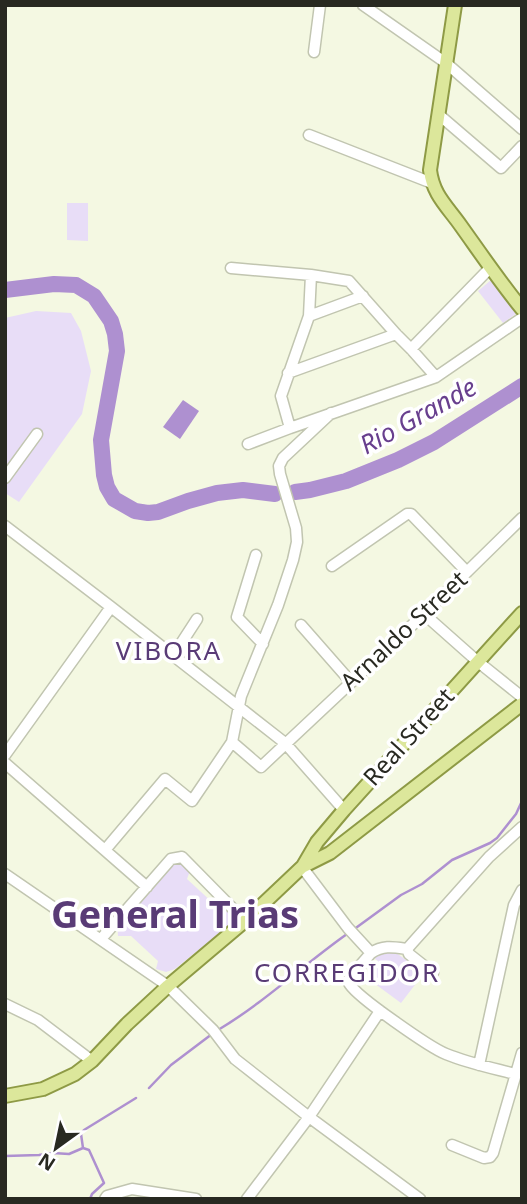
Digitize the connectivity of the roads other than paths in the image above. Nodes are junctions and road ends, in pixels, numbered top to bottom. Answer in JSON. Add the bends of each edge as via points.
{"nodes":[{"id":1,"x":320,"y":5,"type":"edge"},
{"id":2,"x":363,"y":5,"type":"edge"},
{"id":3,"x":455,"y":5,"type":"edge"},
{"id":4,"x":314,"y":52,"type":"dead end"},
{"id":5,"x":446,"y":63,"type":"junction"},
{"id":6,"x":438,"y":114,"type":"junction"},
{"id":7,"x":522,"y":129,"type":"edge"},
{"id":8,"x":309,"y":135,"type":"dead end"},
{"id":9,"x":522,"y":146,"type":"edge"},
{"id":10,"x":432,"y":183,"type":"junction"},
{"id":11,"x":231,"y":268,"type":"dead end"},
{"id":12,"x":489,"y":269,"type":"junction"},
{"id":13,"x":311,"y":275,"type":"junction"},
{"id":14,"x":363,"y":296,"type":"junction"},
{"id":15,"x":522,"y":309,"type":"edge"},
{"id":16,"x":309,"y":316,"type":"junction"},
{"id":17,"x":522,"y":318,"type":"edge"},
{"id":18,"x":396,"y":334,"type":"junction"},
{"id":19,"x":411,"y":349,"type":"junction"},
{"id":20,"x":288,"y":373,"type":"junction"},
{"id":21,"x":436,"y":377,"type":"junction"},
{"id":22,"x":331,"y":413,"type":"junction"},
{"id":23,"x":290,"y":428,"type":"junction"},
{"id":24,"x":37,"y":434,"type":"dead end"},
{"id":25,"x":248,"y":444,"type":"dead end"},
{"id":26,"x":5,"y":478,"type":"edge"},
{"id":27,"x":522,"y":518,"type":"edge"},
{"id":28,"x":5,"y":526,"type":"edge"},
{"id":29,"x":256,"y":555,"type":"dead end"},
{"id":30,"x":332,"y":566,"type":"dead end"},
{"id":31,"x":467,"y":572,"type":"junction"},
{"id":32,"x":111,"y":607,"type":"junction"},
{"id":33,"x":522,"y":613,"type":"edge"},
{"id":34,"x":424,"y":614,"type":"junction"},
{"id":35,"x":197,"y":619,"type":"dead end"},
{"id":36,"x":301,"y":625,"type":"dead end"},
{"id":37,"x":263,"y":643,"type":"junction"},
{"id":38,"x":173,"y":656,"type":"junction"},
{"id":39,"x":477,"y":661,"type":"junction"},
{"id":40,"x":351,"y":682,"type":"junction"},
{"id":41,"x":522,"y":697,"type":"edge"},
{"id":42,"x":522,"y":704,"type":"edge"},
{"id":43,"x":239,"y":707,"type":"junction"},
{"id":44,"x":232,"y":742,"type":"junction"},
{"id":45,"x":285,"y":743,"type":"junction"},
{"id":46,"x":5,"y":755,"type":"edge"},
{"id":47,"x":5,"y":763,"type":"edge"},
{"id":48,"x":344,"y":810,"type":"junction"},
{"id":49,"x":522,"y":827,"type":"edge"},
{"id":50,"x":105,"y":850,"type":"junction"},
{"id":51,"x":302,"y":867,"type":"junction"},
{"id":52,"x":5,"y":874,"type":"edge"},
{"id":53,"x":147,"y":887,"type":"junction"},
{"id":54,"x":522,"y":890,"type":"edge"},
{"id":55,"x":245,"y":920,"type":"junction"},
{"id":56,"x":101,"y":939,"type":"junction"},
{"id":57,"x":407,"y":949,"type":"junction"},
{"id":58,"x":371,"y":953,"type":"junction"},
{"id":59,"x":433,"y":973,"type":"dead end"},
{"id":60,"x":168,"y":986,"type":"junction"},
{"id":61,"x":5,"y":1004,"type":"edge"},
{"id":62,"x":380,"y":1011,"type":"junction"},
{"id":63,"x":522,"y":1053,"type":"edge"},
{"id":64,"x":92,"y":1061,"type":"junction"},
{"id":65,"x":479,"y":1065,"type":"junction"},
{"id":66,"x":515,"y":1074,"type":"junction"},
{"id":67,"x":5,"y":1096,"type":"edge"},
{"id":68,"x":309,"y":1117,"type":"junction"},
{"id":69,"x":452,"y":1145,"type":"dead end"},
{"id":70,"x":105,"y":1199,"type":"edge"},
{"id":71,"x":196,"y":1199,"type":"edge"},
{"id":72,"x":247,"y":1199,"type":"edge"},
{"id":73,"x":419,"y":1199,"type":"edge"}],
"edges":[{"from":1,"to":4,"type":"street"},
{"from":2,"to":5,"type":"street"},
{"from":3,"to":5,"type":"main road"},
{"from":5,"to":6,"type":"main road"},
{"from":5,"to":7,"type":"street"},
{"from":6,"to":9,"type":"street","via":[[500,168]]},
{"from":6,"to":10,"type":"main road"},
{"from":8,"to":10,"type":"street"},
{"from":10,"to":12,"type":"main road"},
{"from":11,"to":13,"type":"street"},
{"from":12,"to":15,"type":"main road"},
{"from":12,"to":19,"type":"street"},
{"from":13,"to":14,"type":"street","via":[[349,281]]},
{"from":13,"to":16,"type":"street"},
{"from":14,"to":16,"type":"street"},
{"from":14,"to":18,"type":"street"},
{"from":16,"to":20,"type":"street"},
{"from":17,"to":21,"type":"street"},
{"from":18,"to":19,"type":"street"},
{"from":18,"to":20,"type":"street"},
{"from":19,"to":21,"type":"street"},
{"from":20,"to":23,"type":"street","via":[[281,396]]},
{"from":21,"to":22,"type":"street"},
{"from":22,"to":23,"type":"street"},
{"from":22,"to":37,"type":"street","via":[[279,466],[297,542]]},
{"from":23,"to":25,"type":"street"},
{"from":24,"to":26,"type":"street"},
{"from":27,"to":31,"type":"street","name":"Arnaldo Street"},
{"from":28,"to":32,"type":"street"},
{"from":29,"to":37,"type":"street","via":[[237,617]]},
{"from":30,"to":31,"type":"street","via":[[411,514]]},
{"from":31,"to":34,"type":"street","name":"Arnaldo Street"},
{"from":32,"to":38,"type":"street"},
{"from":32,"to":46,"type":"street"},
{"from":33,"to":39,"type":"main road","name":"Real Street"},
{"from":34,"to":39,"type":"street"},
{"from":34,"to":40,"type":"street","name":"Arnaldo Street"},
{"from":35,"to":38,"type":"street"},
{"from":36,"to":40,"type":"street"},
{"from":37,"to":43,"type":"street"},
{"from":38,"to":43,"type":"street"},
{"from":39,"to":41,"type":"street"},
{"from":39,"to":48,"type":"main road","name":"Real Street"},
{"from":40,"to":45,"type":"street","name":"Arnaldo Street"},
{"from":42,"to":51,"type":"main road","via":[[330,853]]},
{"from":43,"to":44,"type":"street"},
{"from":43,"to":45,"type":"street"},
{"from":44,"to":45,"type":"street","name":"Arnaldo Street","via":[[261,767]]},
{"from":44,"to":50,"type":"street","via":[[192,801],[165,779]]},
{"from":45,"to":48,"type":"street"},
{"from":47,"to":50,"type":"street"},
{"from":48,"to":51,"type":"main road","name":"Real Street"},
{"from":49,"to":57,"type":"street"},
{"from":50,"to":53,"type":"street"},
{"from":51,"to":55,"type":"main road"},
{"from":51,"to":58,"type":"street"},
{"from":52,"to":56,"type":"street"},
{"from":53,"to":55,"type":"street","via":[[171,859],[182,856]]},
{"from":53,"to":56,"type":"street"},
{"from":54,"to":65,"type":"street","via":[[514,905]]},
{"from":55,"to":60,"type":"main road"},
{"from":56,"to":60,"type":"street"},
{"from":57,"to":58,"type":"street","via":[[386,946]]},
{"from":57,"to":59,"type":"street"},
{"from":58,"to":62,"type":"street","via":[[349,983]]},
{"from":60,"to":64,"type":"main road"},
{"from":60,"to":68,"type":"street","via":[[235,1059]]},
{"from":61,"to":64,"type":"street","via":[[38,1020]]},
{"from":62,"to":65,"type":"street","via":[[444,1053]]},
{"from":62,"to":68,"type":"street"},
{"from":63,"to":66,"type":"street"},
{"from":64,"to":67,"type":"main road","via":[[43,1089]]},
{"from":65,"to":66,"type":"street"},
{"from":66,"to":69,"type":"street","via":[[490,1157]]},
{"from":68,"to":72,"type":"street"},
{"from":68,"to":73,"type":"street"},
{"from":70,"to":71,"type":"street","via":[[132,1189]]}]}
